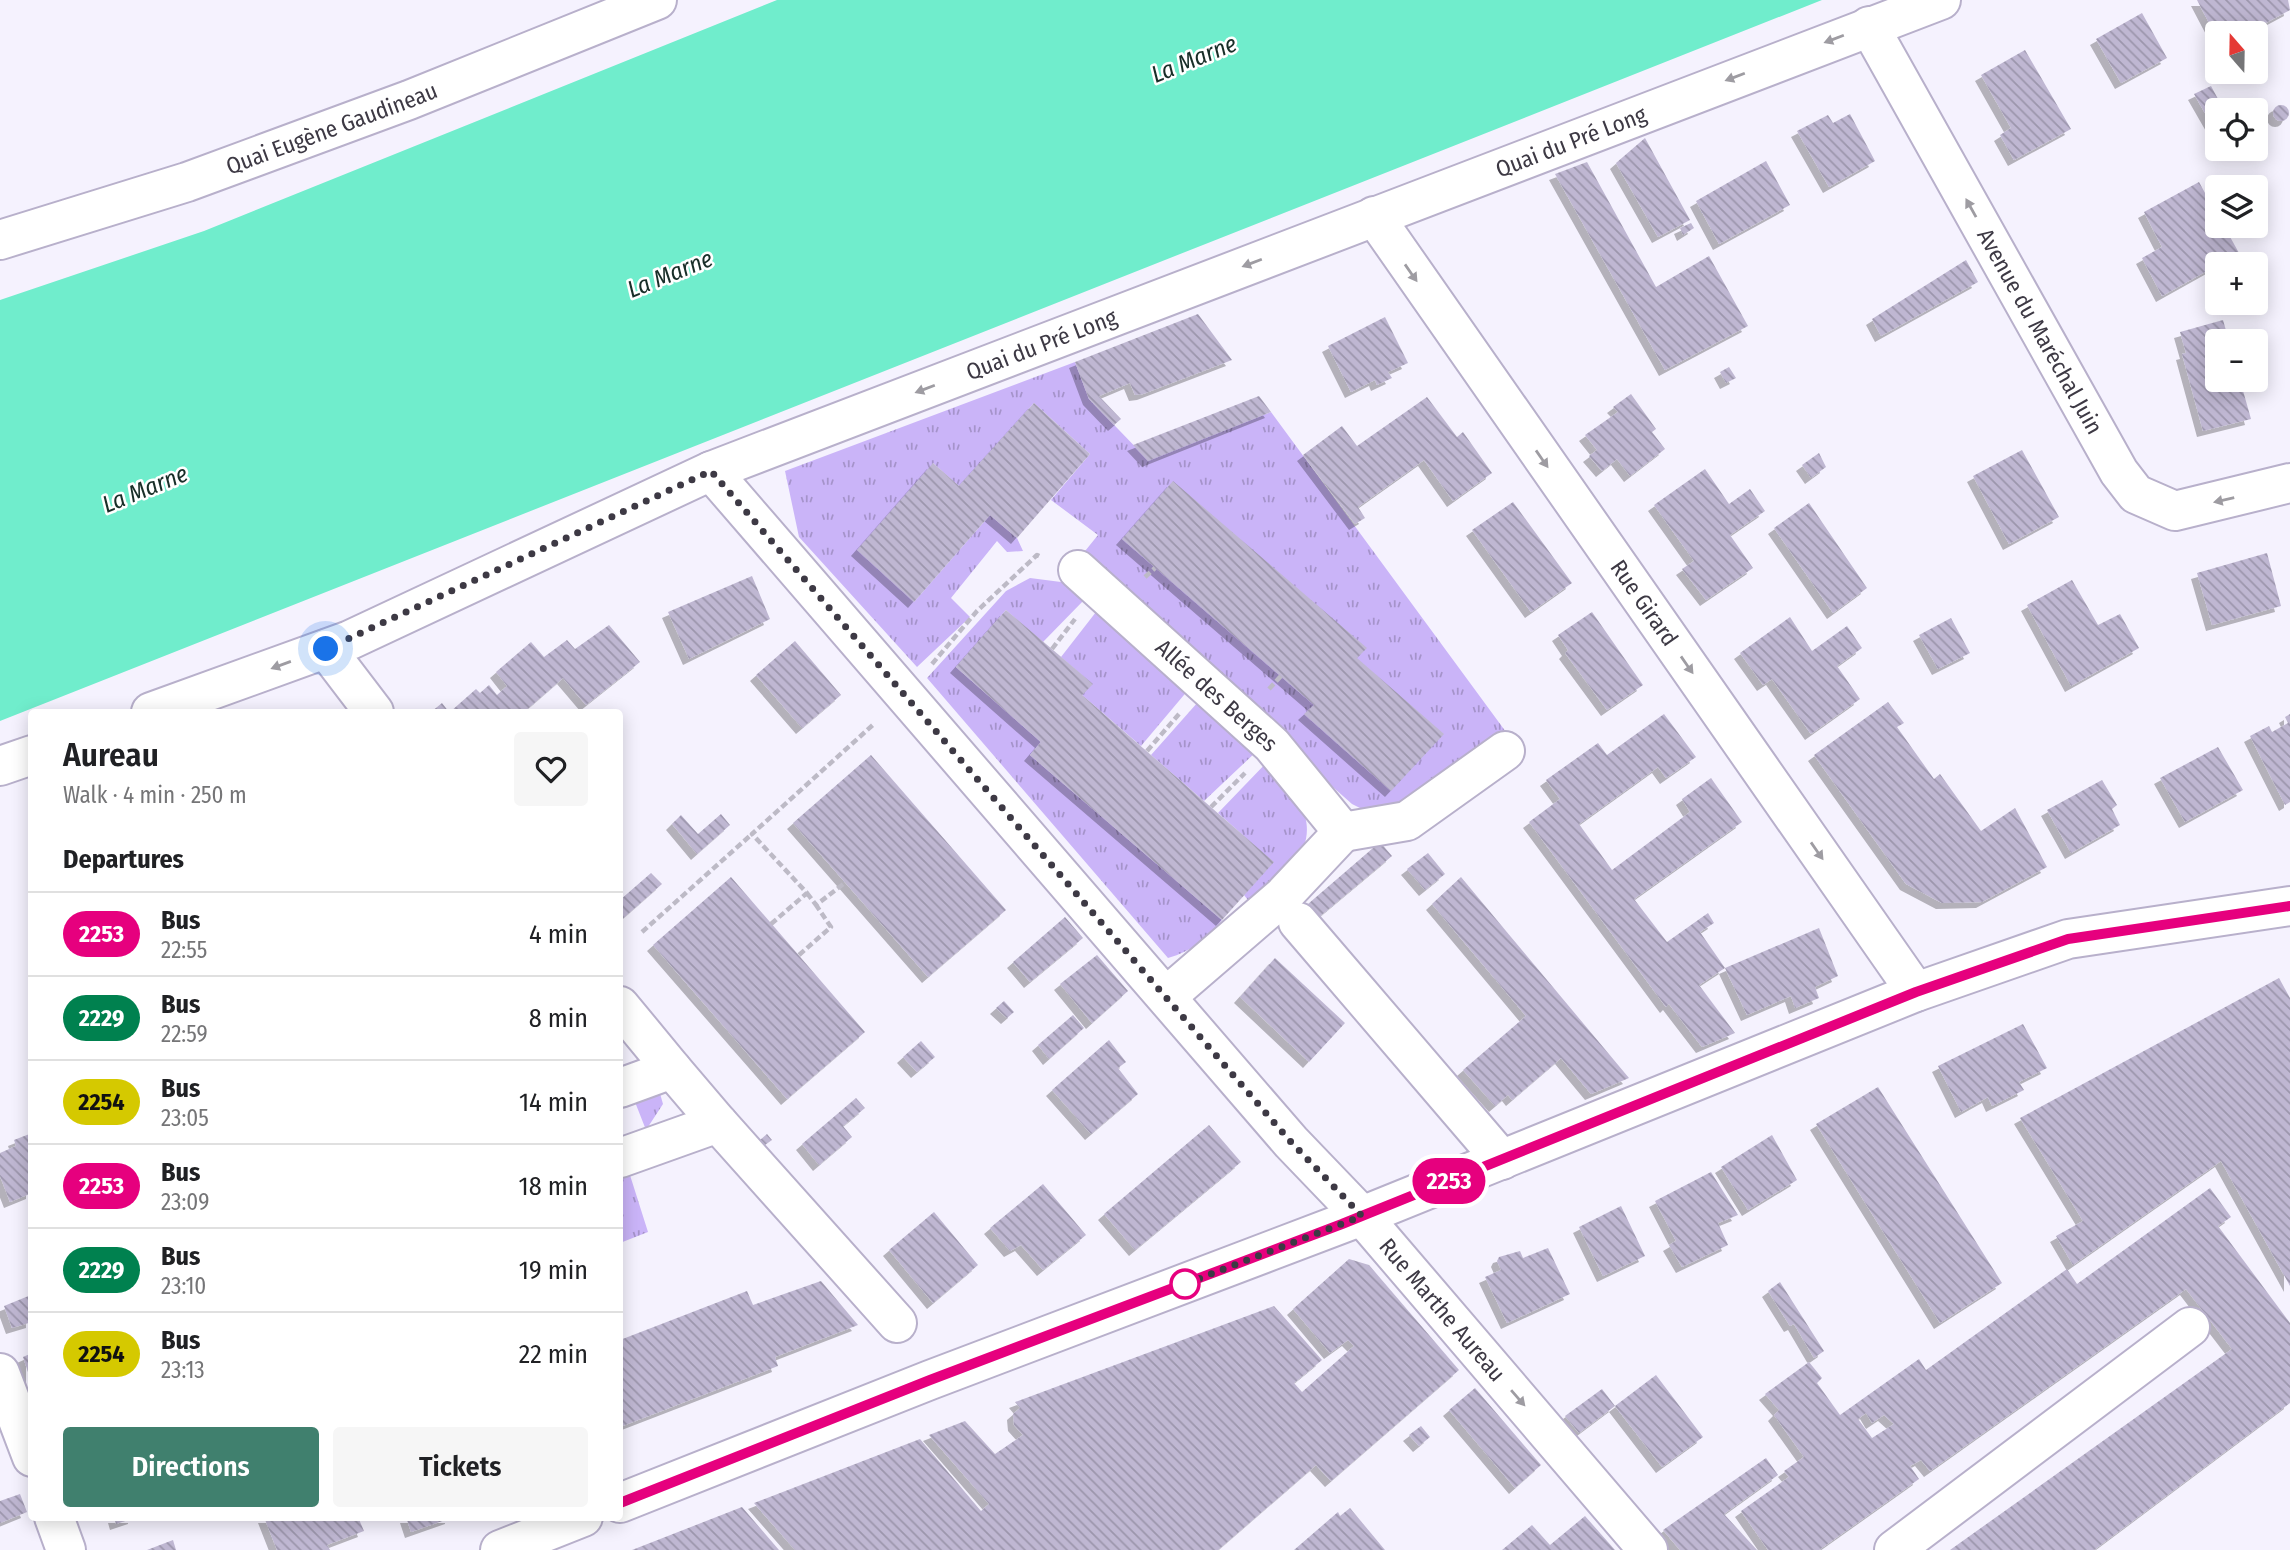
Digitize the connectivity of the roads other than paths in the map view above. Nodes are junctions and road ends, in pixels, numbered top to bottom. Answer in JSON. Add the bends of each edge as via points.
{"nodes":[{"id":1,"x":657,"y":0,"type":"edge"},
{"id":2,"x":1941,"y":0,"type":"edge"},
{"id":3,"x":1869,"y":26,"type":"junction"},
{"id":4,"x":1374,"y":216,"type":"junction"},
{"id":5,"x":0,"y":240,"type":"edge"},
{"id":6,"x":711,"y":471,"type":"junction"},
{"id":7,"x":2290,"y":483,"type":"edge"},
{"id":8,"x":1078,"y":570,"type":"road end"},
{"id":9,"x":326,"y":649,"type":"junction"},
{"id":10,"x":159,"y":709,"type":"edge"},
{"id":11,"x":372,"y":709,"type":"edge"},
{"id":12,"x":1505,"y":751,"type":"dead end"},
{"id":13,"x":28,"y":756,"type":"edge"},
{"id":14,"x":0,"y":766,"type":"edge"},
{"id":15,"x":1343,"y":832,"type":"junction"},
{"id":16,"x":2290,"y":906,"type":"edge"},
{"id":17,"x":1298,"y":922,"type":"dead end"},
{"id":18,"x":1916,"y":992,"type":"junction"},
{"id":19,"x":1167,"y":996,"type":"junction"},
{"id":20,"x":623,"y":1010,"type":"edge"},
{"id":21,"x":672,"y":1069,"type":"junction"},
{"id":22,"x":623,"y":1087,"type":"edge"},
{"id":23,"x":718,"y":1123,"type":"junction"},
{"id":24,"x":623,"y":1157,"type":"edge"},
{"id":25,"x":1502,"y":1160,"type":"junction"},
{"id":26,"x":1362,"y":1216,"type":"junction"},
{"id":27,"x":897,"y":1323,"type":"dead end"},
{"id":28,"x":2190,"y":1328,"type":"dead end"},
{"id":29,"x":0,"y":1373,"type":"edge"},
{"id":30,"x":28,"y":1447,"type":"edge"},
{"id":31,"x":623,"y":1502,"type":"edge"},
{"id":32,"x":55,"y":1521,"type":"edge"},
{"id":33,"x":566,"y":1532,"type":"edge"},
{"id":34,"x":66,"y":1550,"type":"edge"},
{"id":35,"x":500,"y":1550,"type":"edge"},
{"id":36,"x":1648,"y":1550,"type":"edge"},
{"id":37,"x":1894,"y":1550,"type":"edge"}],
"edges":[{"from":1,"to":5,"type":"street","name":"Quai Eugène Gaudineau","via":[[409,100],[213,172]]},
{"from":2,"to":3,"type":"street","name":"Quai du Pré Long"},
{"from":3,"to":4,"type":"street","name":"Quai du Pré Long","one_way":true},
{"from":7,"to":3,"type":"street","name":"Avenue du Maréchal Juin","one_way":true,"via":[[2175,511],[2136,494],[2112,460]]},
{"from":4,"to":6,"type":"street","name":"Quai du Pré Long","one_way":true},
{"from":4,"to":18,"type":"street","name":"Rue Girard","one_way":true},
{"from":6,"to":9,"type":"street","name":"Quai du Pré Long"},
{"from":6,"to":19,"type":"street","name":"Rue Marthe Aureau"},
{"from":8,"to":15,"type":"street","name":"Allée des Berges","via":[[1272,745]]},
{"from":9,"to":10,"type":"street","name":"Quai du Pré Long","one_way":true},
{"from":9,"to":11,"type":"street"},
{"from":12,"to":15,"type":"street","via":[[1408,821]]},
{"from":13,"to":14,"type":"street"},
{"from":15,"to":19,"type":"street","via":[[1282,897]]},
{"from":16,"to":18,"type":"street","via":[[2068,939]]},
{"from":17,"to":25,"type":"street"},
{"from":18,"to":25,"type":"street"},
{"from":19,"to":26,"type":"street","name":"Rue Marthe Aureau","via":[[1291,1142]]},
{"from":20,"to":21,"type":"street"},
{"from":21,"to":22,"type":"street"},
{"from":21,"to":23,"type":"street"},
{"from":23,"to":24,"type":"street"},
{"from":23,"to":27,"type":"street"},
{"from":25,"to":26,"type":"street"},
{"from":26,"to":31,"type":"street"},
{"from":26,"to":36,"type":"street","name":"Rue Marthe Aureau","one_way":true},
{"from":28,"to":37,"type":"street"},
{"from":29,"to":30,"type":"street"},
{"from":32,"to":34,"type":"street"},
{"from":33,"to":35,"type":"street"}]}
